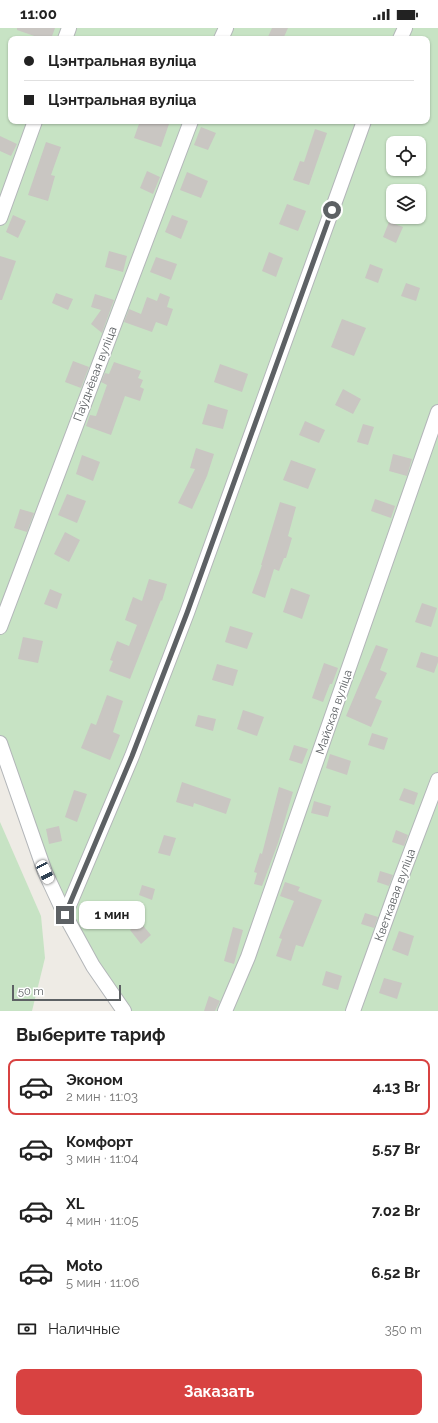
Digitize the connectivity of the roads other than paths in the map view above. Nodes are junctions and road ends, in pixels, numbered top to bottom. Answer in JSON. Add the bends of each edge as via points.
{"nodes":[{"id":1,"x":34,"y":124,"type":"edge"},
{"id":2,"x":190,"y":124,"type":"edge"},
{"id":3,"x":363,"y":124,"type":"edge"},
{"id":4,"x":0,"y":218,"type":"edge"},
{"id":5,"x":438,"y":412,"type":"edge"},
{"id":6,"x":0,"y":627,"type":"edge"},
{"id":7,"x":0,"y":743,"type":"edge"},
{"id":8,"x":438,"y":780,"type":"edge"},
{"id":9,"x":65,"y":915,"type":"junction"},
{"id":10,"x":124,"y":1011,"type":"edge"},
{"id":11,"x":225,"y":1011,"type":"edge"},
{"id":12,"x":353,"y":1011,"type":"edge"}],
"edges":[{"from":1,"to":4,"type":"street"},
{"from":2,"to":6,"type":"street","name":"Паўднёвая вуліца"},
{"from":3,"to":9,"type":"street","via":[[187,613],[132,756]]},
{"from":5,"to":11,"type":"street","name":"Майская вуліца","via":[[250,950]]},
{"from":7,"to":9,"type":"street","via":[[45,872]]},
{"from":8,"to":12,"type":"street","name":"Кветкавая вуліца"},
{"from":9,"to":10,"type":"street","via":[[93,966]]}]}
